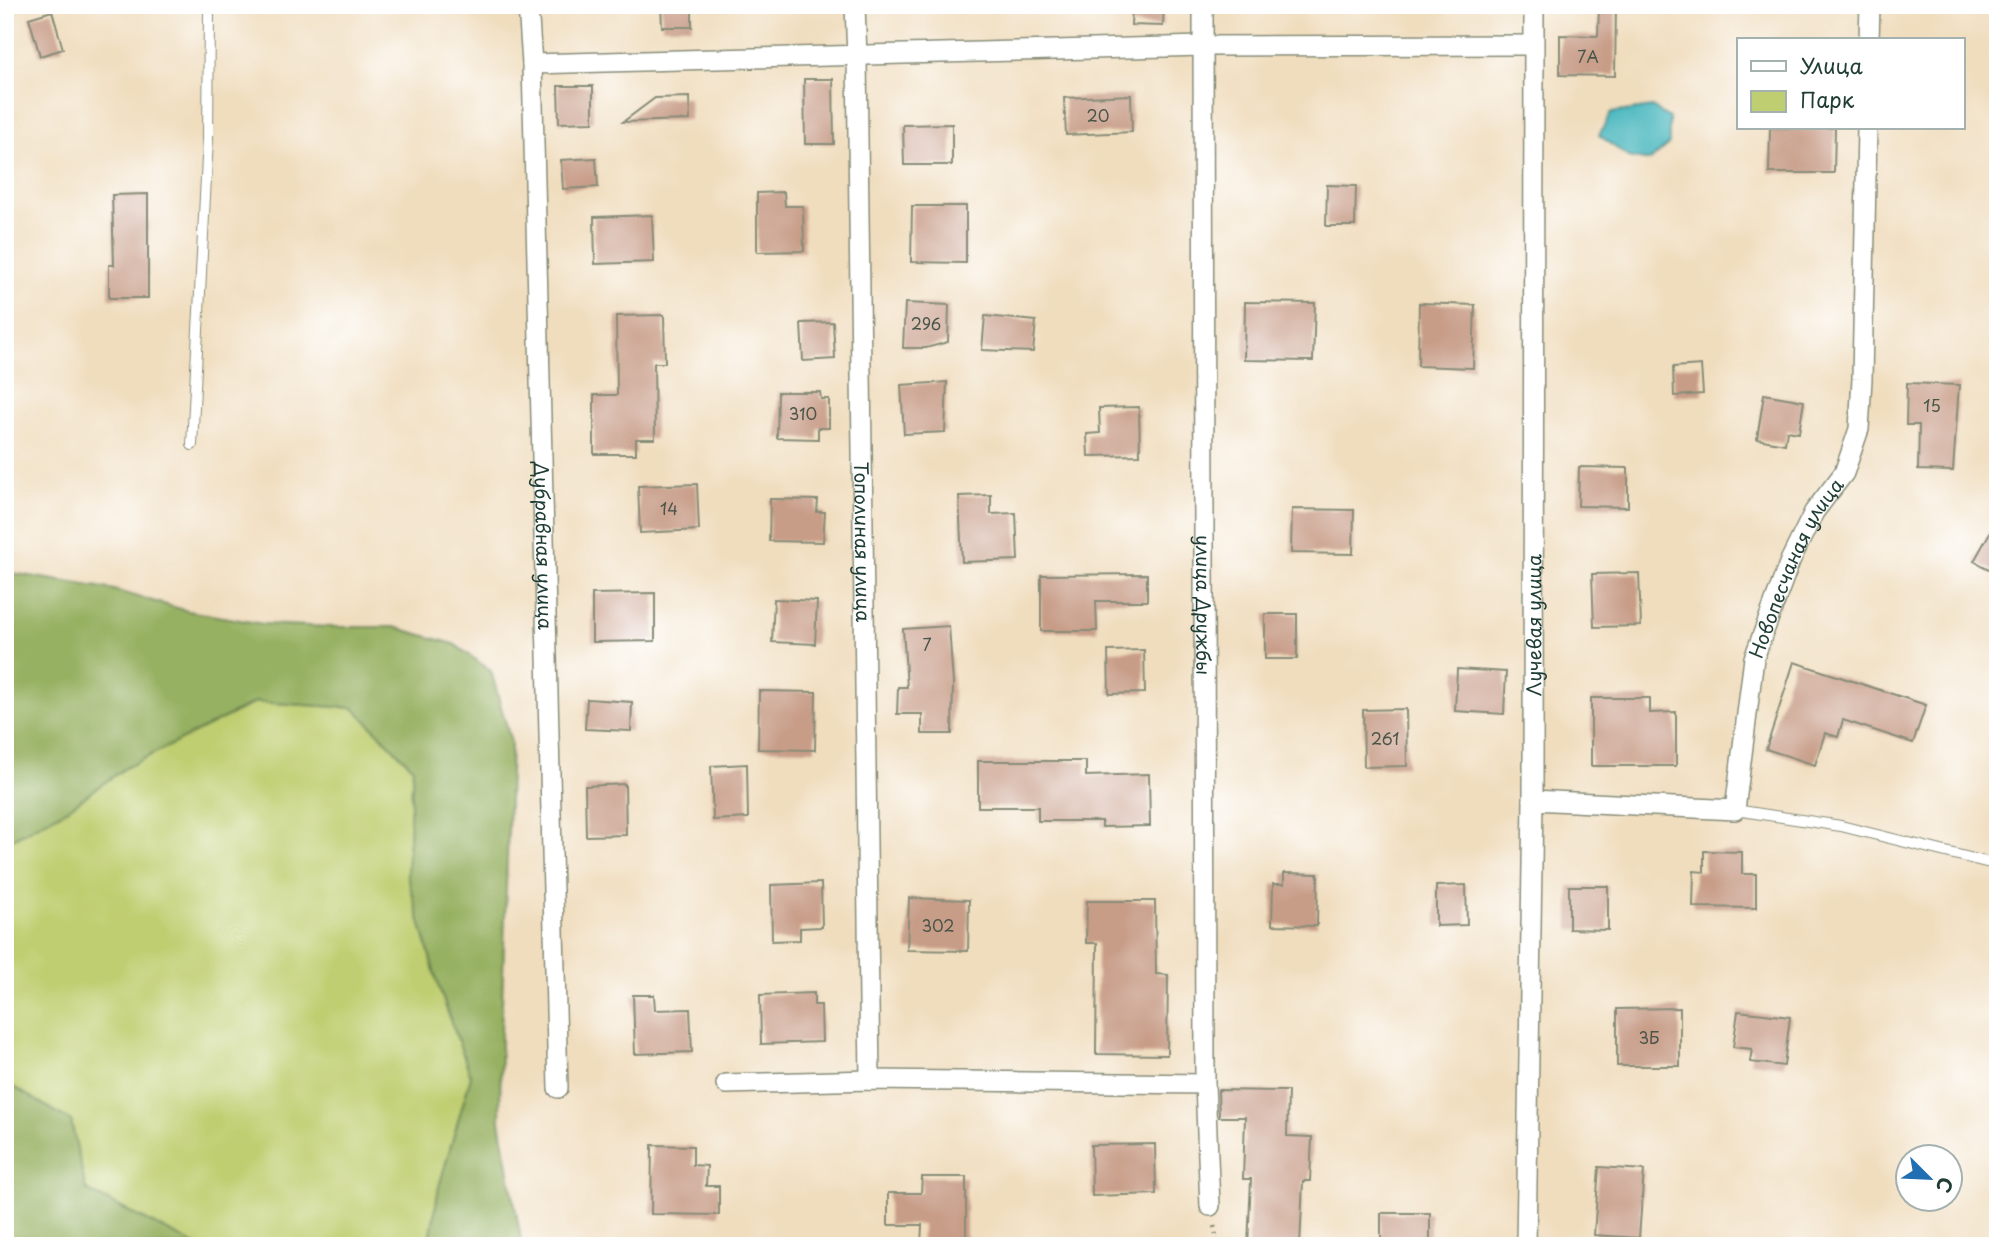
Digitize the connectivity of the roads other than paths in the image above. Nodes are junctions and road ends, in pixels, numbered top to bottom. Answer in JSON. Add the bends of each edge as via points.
{"nodes":[{"id":1,"x":208,"y":5,"type":"edge"},
{"id":2,"x":528,"y":5,"type":"edge"},
{"id":3,"x":855,"y":5,"type":"edge"},
{"id":4,"x":1203,"y":5,"type":"edge"},
{"id":5,"x":1534,"y":5,"type":"edge"},
{"id":6,"x":1870,"y":5,"type":"edge"},
{"id":7,"x":1869,"y":38,"type":"edge"},
{"id":8,"x":1533,"y":44,"type":"junction"},
{"id":9,"x":1203,"y":46,"type":"junction"},
{"id":10,"x":857,"y":57,"type":"junction"},
{"id":11,"x":532,"y":64,"type":"junction"},
{"id":12,"x":1867,"y":130,"type":"edge"},
{"id":13,"x":191,"y":445,"type":"dead end"},
{"id":14,"x":1533,"y":800,"type":"junction"},
{"id":15,"x":1735,"y":810,"type":"junction"},
{"id":16,"x":1998,"y":865,"type":"edge"},
{"id":17,"x":870,"y":1080,"type":"junction"},
{"id":18,"x":726,"y":1084,"type":"dead end"},
{"id":19,"x":1205,"y":1084,"type":"junction"},
{"id":20,"x":558,"y":1087,"type":"dead end"},
{"id":21,"x":1210,"y":1206,"type":"dead end"},
{"id":22,"x":1527,"y":1246,"type":"edge"}],
"edges":[{"from":1,"to":13,"type":"lane","via":[[208,139]]},
{"from":2,"to":11,"type":"street","name":"Дубравная улица"},
{"from":3,"to":10,"type":"street","name":"Тополиная улица"},
{"from":4,"to":9,"type":"street","name":"улица Дружбы"},
{"from":5,"to":8,"type":"street","name":"Лучевая улица"},
{"from":6,"to":7,"type":"street"},
{"from":8,"to":9,"type":"street"},
{"from":8,"to":14,"type":"street","name":"Лучевая улица"},
{"from":9,"to":10,"type":"street"},
{"from":9,"to":19,"type":"street","name":"улица Дружбы"},
{"from":10,"to":11,"type":"street"},
{"from":10,"to":17,"type":"street","name":"Тополиная улица"},
{"from":11,"to":20,"type":"street","name":"Дубравная улица"},
{"from":12,"to":15,"type":"street","name":"Новопесчаная улица","via":[[1859,429],[1844,473],[1814,512],[1790,561],[1754,658]]},
{"from":14,"to":15,"type":"street"},
{"from":14,"to":22,"type":"street","name":"Лучевая улица"},
{"from":15,"to":16,"type":"lane","via":[[1842,826]]},
{"from":17,"to":18,"type":"street"},
{"from":17,"to":19,"type":"street"},
{"from":19,"to":21,"type":"street","name":"улица Дружбы"}]}
